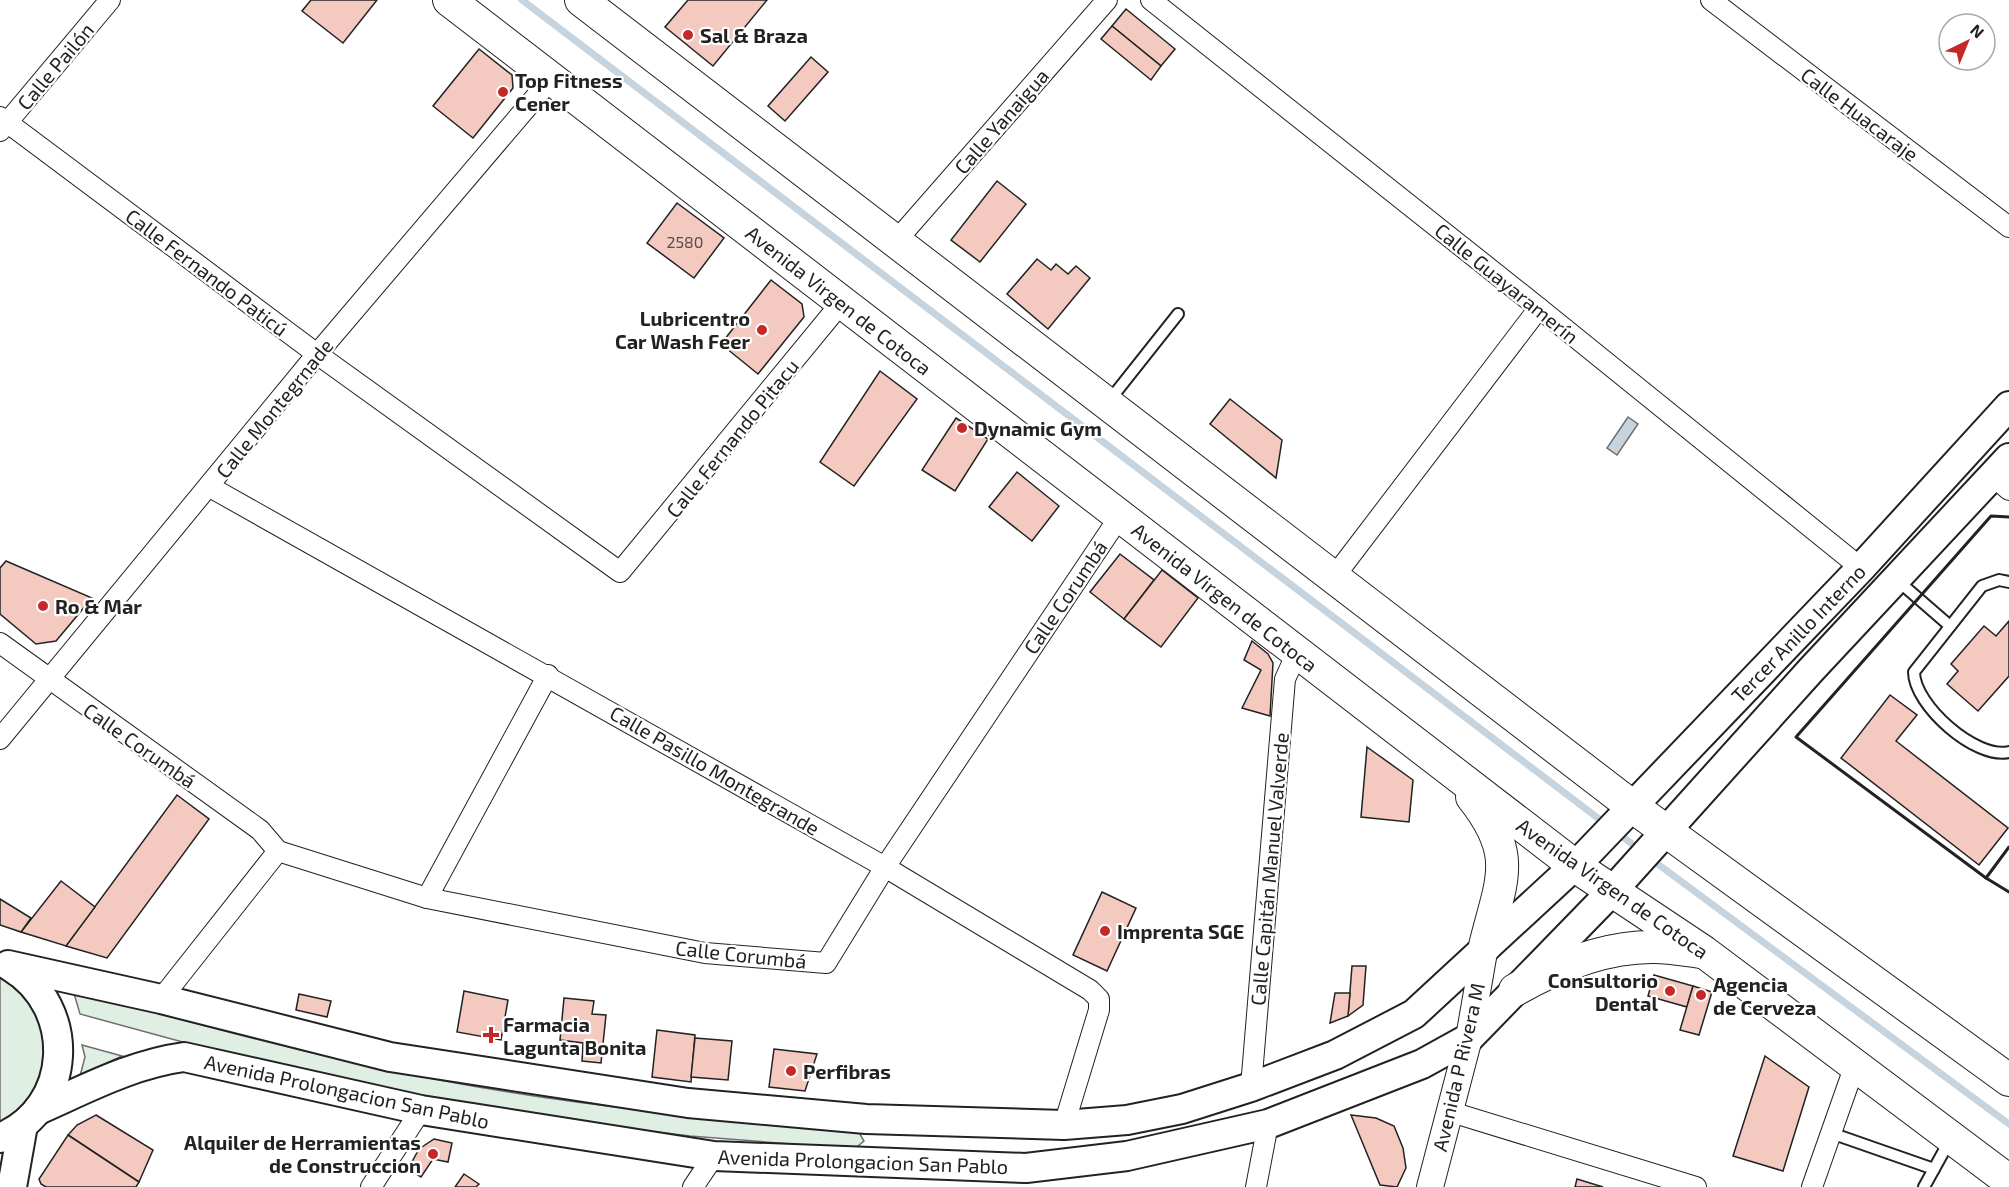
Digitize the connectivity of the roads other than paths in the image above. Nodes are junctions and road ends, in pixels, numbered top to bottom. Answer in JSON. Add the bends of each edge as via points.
{"nodes":[{"id":1,"x":110,"y":0,"type":"edge"},
{"id":2,"x":449,"y":0,"type":"edge"},
{"id":3,"x":1107,"y":0,"type":"edge"},
{"id":4,"x":1151,"y":0,"type":"edge"},
{"id":5,"x":1711,"y":0,"type":"edge"},
{"id":6,"x":598,"y":5,"type":"edge"},
{"id":7,"x":551,"y":78,"type":"junction"},
{"id":8,"x":2,"y":124,"type":"edge"},
{"id":9,"x":2009,"y":227,"type":"edge"},
{"id":10,"x":896,"y":241,"type":"junction"},
{"id":11,"x":842,"y":302,"type":"junction"},
{"id":12,"x":1539,"y":308,"type":"junction"},
{"id":13,"x":1178,"y":314,"type":"dead end"},
{"id":14,"x":317,"y":354,"type":"junction"},
{"id":15,"x":1107,"y":403,"type":"junction"},
{"id":16,"x":2009,"y":406,"type":"edge"},
{"id":17,"x":2009,"y":432,"type":"edge"},
{"id":18,"x":2004,"y":475,"type":"edge"},
{"id":19,"x":210,"y":487,"type":"junction"},
{"id":20,"x":1120,"y":516,"type":"junction"},
{"id":21,"x":1861,"y":568,"type":"junction"},
{"id":22,"x":620,"y":572,"type":"joint"},
{"id":23,"x":1334,"y":577,"type":"junction"},
{"id":24,"x":1897,"y":580,"type":"junction"},
{"id":25,"x":2009,"y":582,"type":"edge"},
{"id":26,"x":1950,"y":626,"type":"junction"},
{"id":27,"x":0,"y":643,"type":"edge"},
{"id":28,"x":1297,"y":653,"type":"junction"},
{"id":29,"x":548,"y":675,"type":"junction"},
{"id":30,"x":50,"y":681,"type":"junction"},
{"id":31,"x":1756,"y":732,"type":"junction"},
{"id":32,"x":0,"y":739,"type":"edge"},
{"id":33,"x":2009,"y":752,"type":"edge"},
{"id":34,"x":1451,"y":771,"type":"junction"},
{"id":35,"x":1630,"y":810,"type":"junction"},
{"id":36,"x":1664,"y":834,"type":"junction"},
{"id":37,"x":278,"y":851,"type":"junction"},
{"id":38,"x":1580,"y":861,"type":"junction"},
{"id":39,"x":885,"y":867,"type":"junction"},
{"id":40,"x":1616,"y":886,"type":"junction"},
{"id":41,"x":427,"y":898,"type":"junction"},
{"id":42,"x":1485,"y":946,"type":"junction"},
{"id":43,"x":1704,"y":952,"type":"junction"},
{"id":44,"x":4,"y":963,"type":"edge"},
{"id":45,"x":1515,"y":990,"type":"junction"},
{"id":46,"x":161,"y":999,"type":"junction"},
{"id":47,"x":1469,"y":1038,"type":"junction"},
{"id":48,"x":1855,"y":1065,"type":"junction"},
{"id":49,"x":2009,"y":1080,"type":"edge"},
{"id":50,"x":1251,"y":1087,"type":"junction"},
{"id":51,"x":421,"y":1110,"type":"junction"},
{"id":52,"x":1448,"y":1111,"type":"junction"},
{"id":53,"x":866,"y":1119,"type":"junction"},
{"id":54,"x":905,"y":1120,"type":"junction"},
{"id":55,"x":21,"y":1124,"type":"edge"},
{"id":56,"x":1268,"y":1124,"type":"junction"},
{"id":57,"x":1064,"y":1125,"type":"junction"},
{"id":58,"x":1831,"y":1133,"type":"junction"},
{"id":59,"x":1951,"y":1138,"type":"junction"},
{"id":60,"x":714,"y":1156,"type":"junction"},
{"id":61,"x":864,"y":1161,"type":"junction"},
{"id":62,"x":904,"y":1162,"type":"junction"},
{"id":63,"x":1934,"y":1169,"type":"junction"},
{"id":64,"x":1020,"y":1178,"type":"edge"},
{"id":65,"x":1636,"y":1179,"type":"edge"},
{"id":66,"x":2009,"y":1181,"type":"edge"},
{"id":67,"x":12,"y":1187,"type":"edge"},
{"id":68,"x":371,"y":1187,"type":"edge"},
{"id":69,"x":693,"y":1187,"type":"edge"},
{"id":70,"x":1256,"y":1187,"type":"edge"},
{"id":71,"x":1430,"y":1187,"type":"edge"},
{"id":72,"x":1696,"y":1187,"type":"edge"},
{"id":73,"x":1812,"y":1187,"type":"edge"},
{"id":74,"x":1924,"y":1187,"type":"edge"}],
"edges":[{"from":1,"to":8,"type":"street","name":"Calle Pailón"},
{"from":2,"to":7,"type":"main road","name":"Avenida Virgen de Cotoca"},
{"from":3,"to":10,"type":"street","name":"Calle Yanaigua"},
{"from":4,"to":12,"type":"street","name":"Calle Guayaramerín"},
{"from":5,"to":9,"type":"street","name":"Calle Huacaraje"},
{"from":6,"to":10,"type":"main road"},
{"from":7,"to":11,"type":"main road","name":"Avenida Virgen de Cotoca"},
{"from":7,"to":14,"type":"street","name":"Calle Montegrnade"},
{"from":8,"to":14,"type":"street","name":"Calle Fernando Paticú"},
{"from":10,"to":15,"type":"main road"},
{"from":11,"to":20,"type":"main road","name":"Avenida Virgen de Cotoca"},
{"from":11,"to":22,"type":"street","name":"Calle Fernando Pitacu"},
{"from":12,"to":21,"type":"street","name":"Calle Guayaramerín"},
{"from":12,"to":23,"type":"street"},
{"from":13,"to":15,"type":"lane"},
{"from":14,"to":19,"type":"street","name":"Calle Montegrnade"},
{"from":14,"to":22,"type":"street","name":"Calle Fernando Paticú"},
{"from":15,"to":23,"type":"main road"},
{"from":16,"to":21,"type":"main road","name":"Tercer Anillo Interno"},
{"from":17,"to":18,"type":"main road","via":[[1987,461],[1987,468]]},
{"from":18,"to":24,"type":"main road","name":"Tercer Anillo Interno"},
{"from":19,"to":29,"type":"street","name":"Calle Pasillo Montegrande"},
{"from":19,"to":30,"type":"street","name":"Calle Montegrnade"},
{"from":20,"to":28,"type":"main road","name":"Avenida Virgen de Cotoca"},
{"from":20,"to":39,"type":"street","name":"Calle Corumbá"},
{"from":21,"to":31,"type":"main road","via":[[1868,579],[1866,589],[1773,691]]},
{"from":21,"to":35,"type":"main road","name":"Tercer Anillo Interno"},
{"from":23,"to":35,"type":"main road"},
{"from":24,"to":26,"type":"lane"},
{"from":24,"to":31,"type":"main road","name":"Tercer Anillo Interno"},
{"from":25,"to":26,"type":"lane","via":[[1999,580],[1982,586]]},
{"from":26,"to":33,"type":"lane","via":[[1914,672],[1918,692],[1954,732],[1997,755]]},
{"from":27,"to":30,"type":"street","name":"Calle Corumbá"},
{"from":28,"to":34,"type":"main road","name":"Avenida Virgen de Cotoca"},
{"from":28,"to":50,"type":"street","name":"Calle Capitán Manuel Valverde","via":[[1285,679]]},
{"from":29,"to":39,"type":"street","name":"Calle Pasillo Montegrande"},
{"from":29,"to":41,"type":"street"},
{"from":30,"to":32,"type":"street","name":"Calle Montegrnade"},
{"from":30,"to":37,"type":"street","name":"Calle Corumbá","via":[[260,830]]},
{"from":31,"to":36,"type":"main road","name":"Tercer Anillo Interno"},
{"from":34,"to":38,"type":"main road","name":"Avenida Virgen de Cotoca"},
{"from":34,"to":42,"type":"main road","via":[[1492,822],[1503,849],[1503,875]]},
{"from":35,"to":36,"type":"main road"},
{"from":35,"to":38,"type":"main road","name":"Tercer Anillo Interno"},
{"from":36,"to":40,"type":"main road","name":"Tercer Anillo Interno"},
{"from":36,"to":49,"type":"main road"},
{"from":37,"to":41,"type":"street","name":"Calle Corumbá"},
{"from":37,"to":46,"type":"street"},
{"from":38,"to":40,"type":"main road","name":"Avenida Virgen de Cotoca"},
{"from":38,"to":42,"type":"main road"},
{"from":39,"to":41,"type":"street","name":"Calle Corumbá","via":[[826,963],[705,953]]},
{"from":39,"to":57,"type":"street","name":"Calle Pasillo Montegrande","via":[[1099,999]]},
{"from":40,"to":43,"type":"main road","name":"Avenida Virgen de Cotoca"},
{"from":40,"to":45,"type":"main road","name":"Avenida Prolongacion San Pablo"},
{"from":42,"to":47,"type":"street","name":"Avenida P Rivera M"},
{"from":42,"to":50,"type":"main road","via":[[1414,1014],[1335,1055]]},
{"from":43,"to":45,"type":"main road","via":[[1654,947],[1604,953],[1548,971]]},
{"from":43,"to":48,"type":"main road","name":"Avenida Virgen de Cotoca"},
{"from":44,"to":46,"type":"main road"},
{"from":44,"to":55,"type":"main road","via":[[42,994],[56,1025],[59,1047],[50,1091]]},
{"from":45,"to":47,"type":"main road","name":"Avenida Prolongacion San Pablo"},
{"from":46,"to":53,"type":"main road","via":[[390,1057],[688,1103]]},
{"from":47,"to":52,"type":"street","name":"Avenida P Rivera M"},
{"from":47,"to":56,"type":"main road","name":"Avenida Prolongacion San Pablo","via":[[1416,1067]]},
{"from":48,"to":58,"type":"street"},
{"from":48,"to":59,"type":"main road","name":"Avenida Virgen de Cotoca"},
{"from":50,"to":57,"type":"main road","via":[[1182,1109]]},
{"from":51,"to":55,"type":"main road","name":"Avenida Prolongacion San Pablo","via":[[184,1057],[124,1072]]},
{"from":51,"to":60,"type":"main road","name":"Avenida Prolongacion San Pablo"},
{"from":51,"to":68,"type":"street"},
{"from":52,"to":65,"type":"street"},
{"from":52,"to":71,"type":"street","name":"Avenida P Rivera M"},
{"from":53,"to":54,"type":"main road"},
{"from":53,"to":61,"type":"main road","via":[[873,1141]]},
{"from":54,"to":57,"type":"main road"},
{"from":54,"to":62,"type":"main road","via":[[894,1141]]},
{"from":55,"to":67,"type":"main road"},
{"from":56,"to":64,"type":"main road","name":"Avenida Prolongacion San Pablo"},
{"from":56,"to":70,"type":"street"},
{"from":58,"to":63,"type":"lane"},
{"from":58,"to":73,"type":"street"},
{"from":59,"to":63,"type":"lane"},
{"from":59,"to":66,"type":"main road","name":"Avenida Virgen de Cotoca"},
{"from":60,"to":61,"type":"main road","name":"Avenida Prolongacion San Pablo"},
{"from":60,"to":69,"type":"street"},
{"from":61,"to":62,"type":"main road","name":"Avenida Prolongacion San Pablo"},
{"from":62,"to":64,"type":"main road","name":"Avenida Prolongacion San Pablo"},
{"from":63,"to":74,"type":"lane"},
{"from":65,"to":72,"type":"street"}]}
